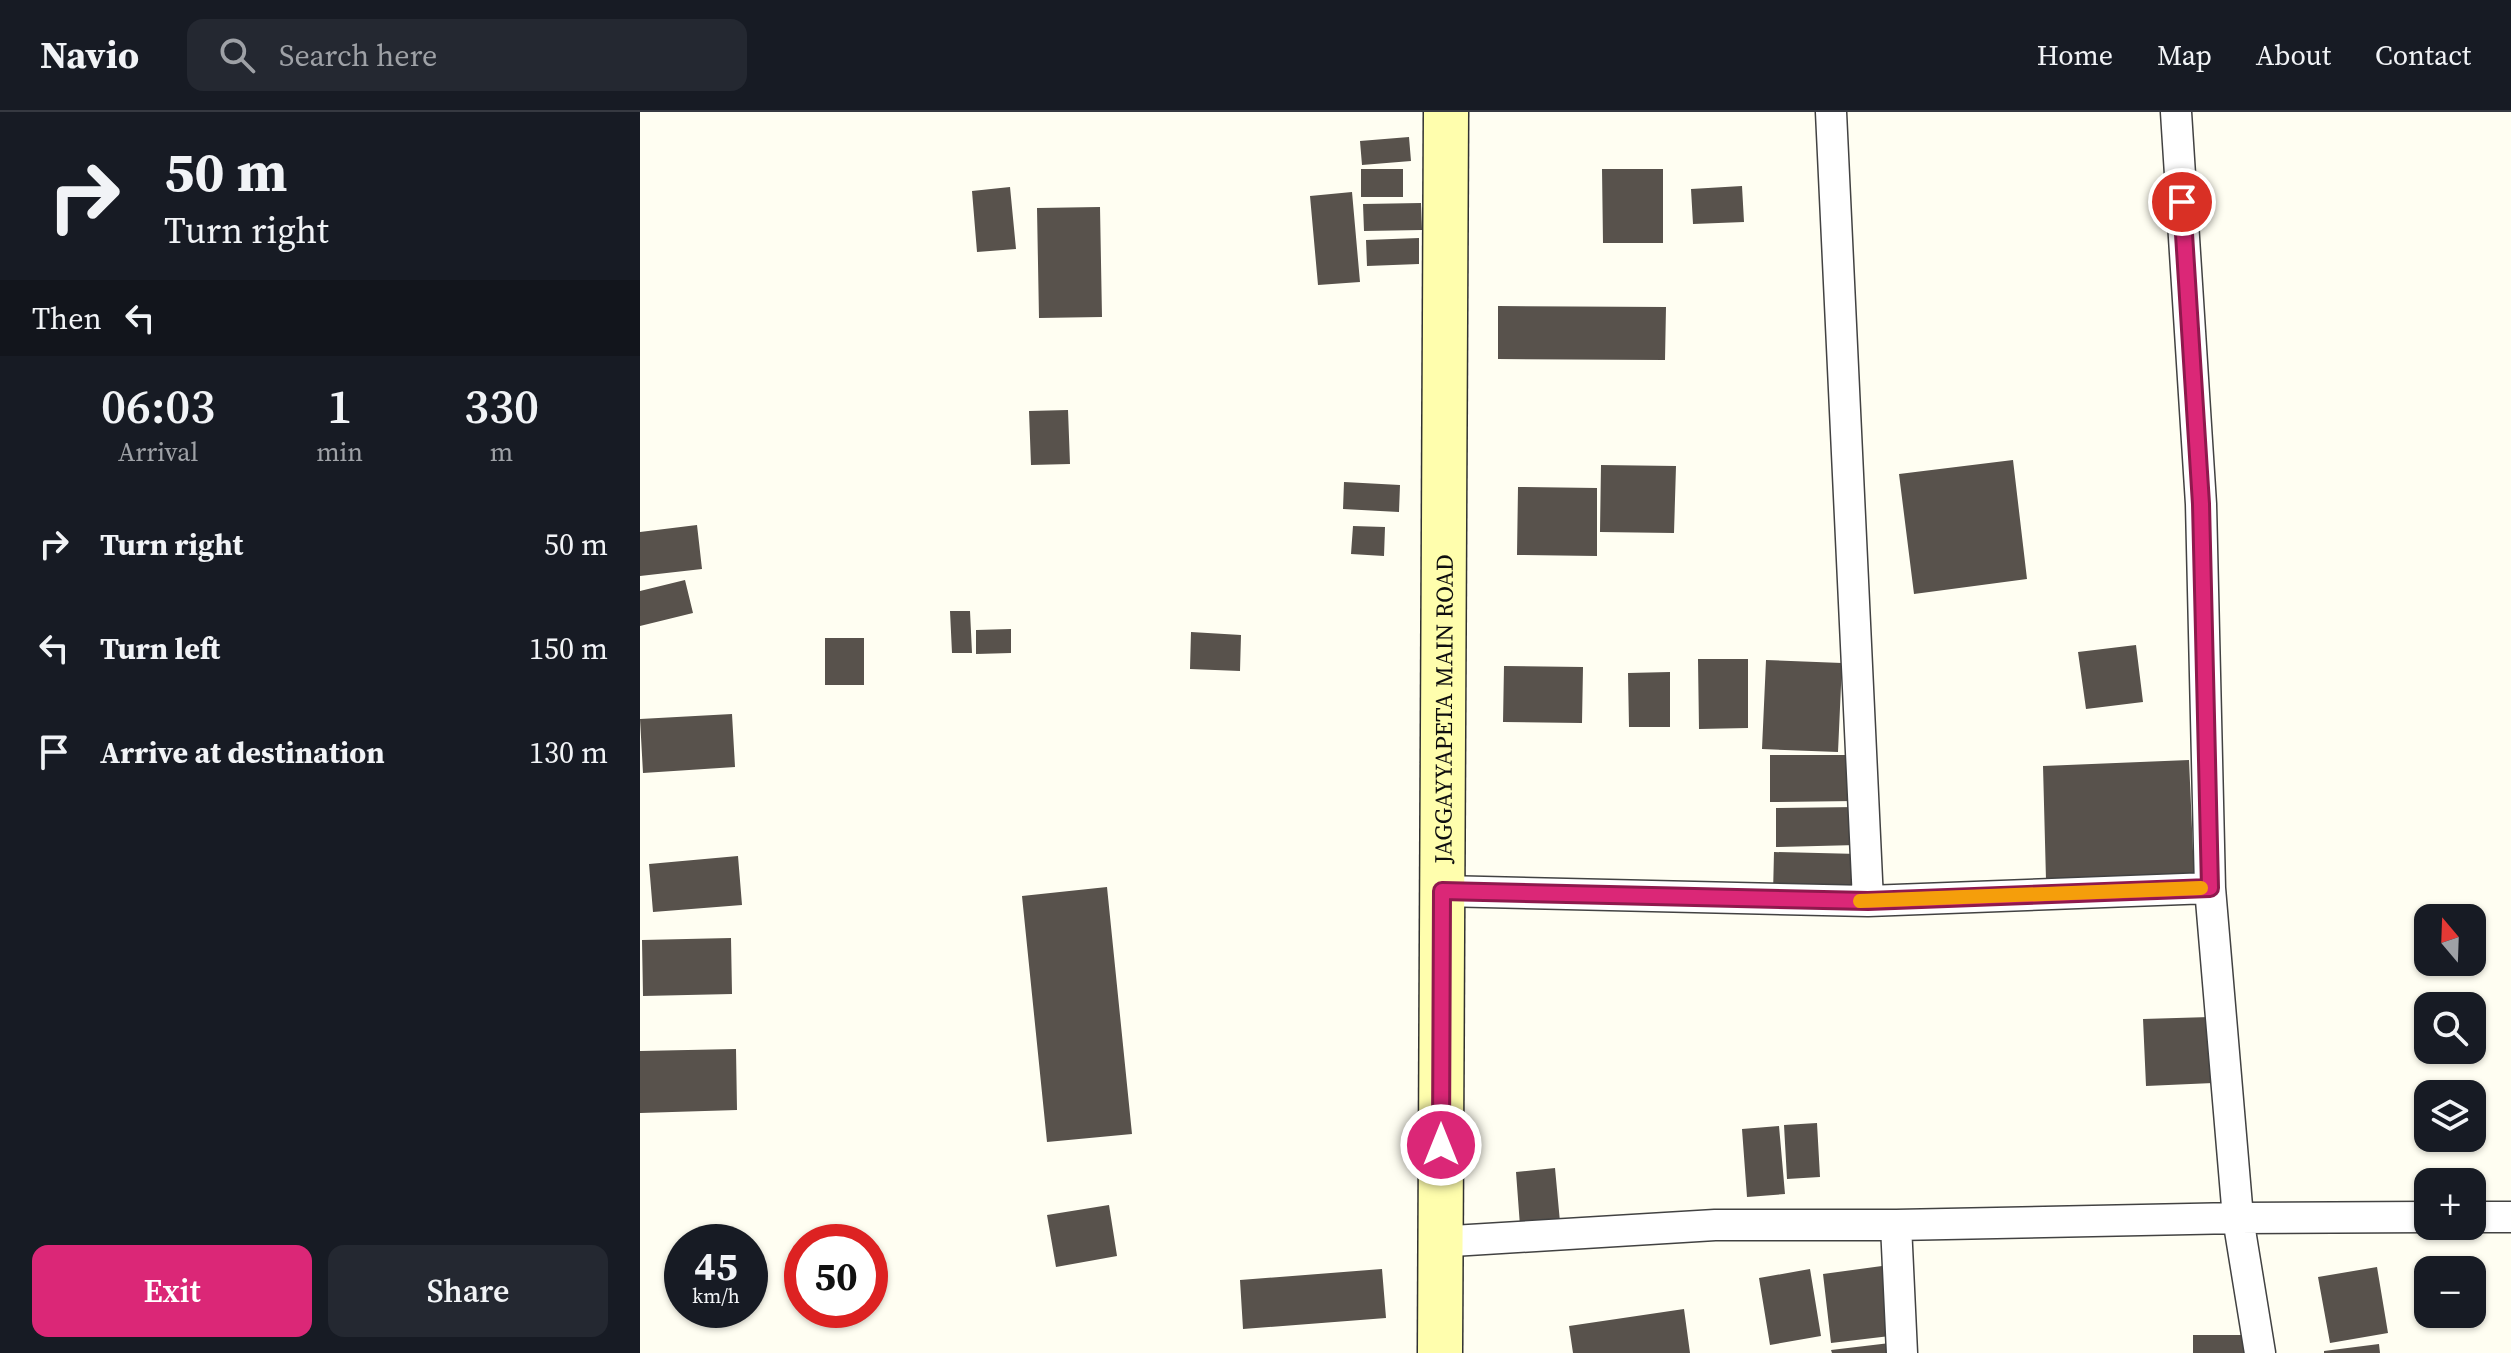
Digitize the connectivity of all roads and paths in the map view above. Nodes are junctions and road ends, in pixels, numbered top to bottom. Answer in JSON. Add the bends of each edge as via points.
{"nodes":[{"id":1,"x":1446,"y":112,"type":"edge"},
{"id":2,"x":1831,"y":112,"type":"edge"},
{"id":3,"x":2176,"y":112,"type":"edge"},
{"id":4,"x":2210,"y":888,"type":"junction"},
{"id":5,"x":1442,"y":891,"type":"junction"},
{"id":6,"x":1868,"y":901,"type":"junction"},
{"id":7,"x":2414,"y":1217,"type":"edge"},
{"id":8,"x":2486,"y":1217,"type":"edge"},
{"id":9,"x":2511,"y":1217,"type":"edge"},
{"id":10,"x":2238,"y":1218,"type":"junction"},
{"id":11,"x":1896,"y":1225,"type":"junction"},
{"id":12,"x":1438,"y":1241,"type":"junction"},
{"id":13,"x":1440,"y":1353,"type":"edge"},
{"id":14,"x":1902,"y":1353,"type":"edge"},
{"id":15,"x":2260,"y":1353,"type":"edge"}],
"edges":[{"from":1,"to":5,"type":"main road","name":"JAGGAYYAPETA MAIN ROAD"},
{"from":2,"to":6,"type":"street"},
{"from":3,"to":4,"type":"street","via":[[2201,504]]},
{"from":4,"to":6,"type":"street"},
{"from":4,"to":10,"type":"street"},
{"from":5,"to":6,"type":"street"},
{"from":5,"to":12,"type":"main road","name":"JAGGAYYAPETA MAIN ROAD"},
{"from":7,"to":10,"type":"street"},
{"from":8,"to":9,"type":"street"},
{"from":10,"to":11,"type":"street"},
{"from":10,"to":15,"type":"street"},
{"from":11,"to":12,"type":"street","via":[[1715,1225]]},
{"from":11,"to":14,"type":"street"},
{"from":12,"to":13,"type":"main road","name":"JAGGAYYAPETA MAIN ROAD"}]}
